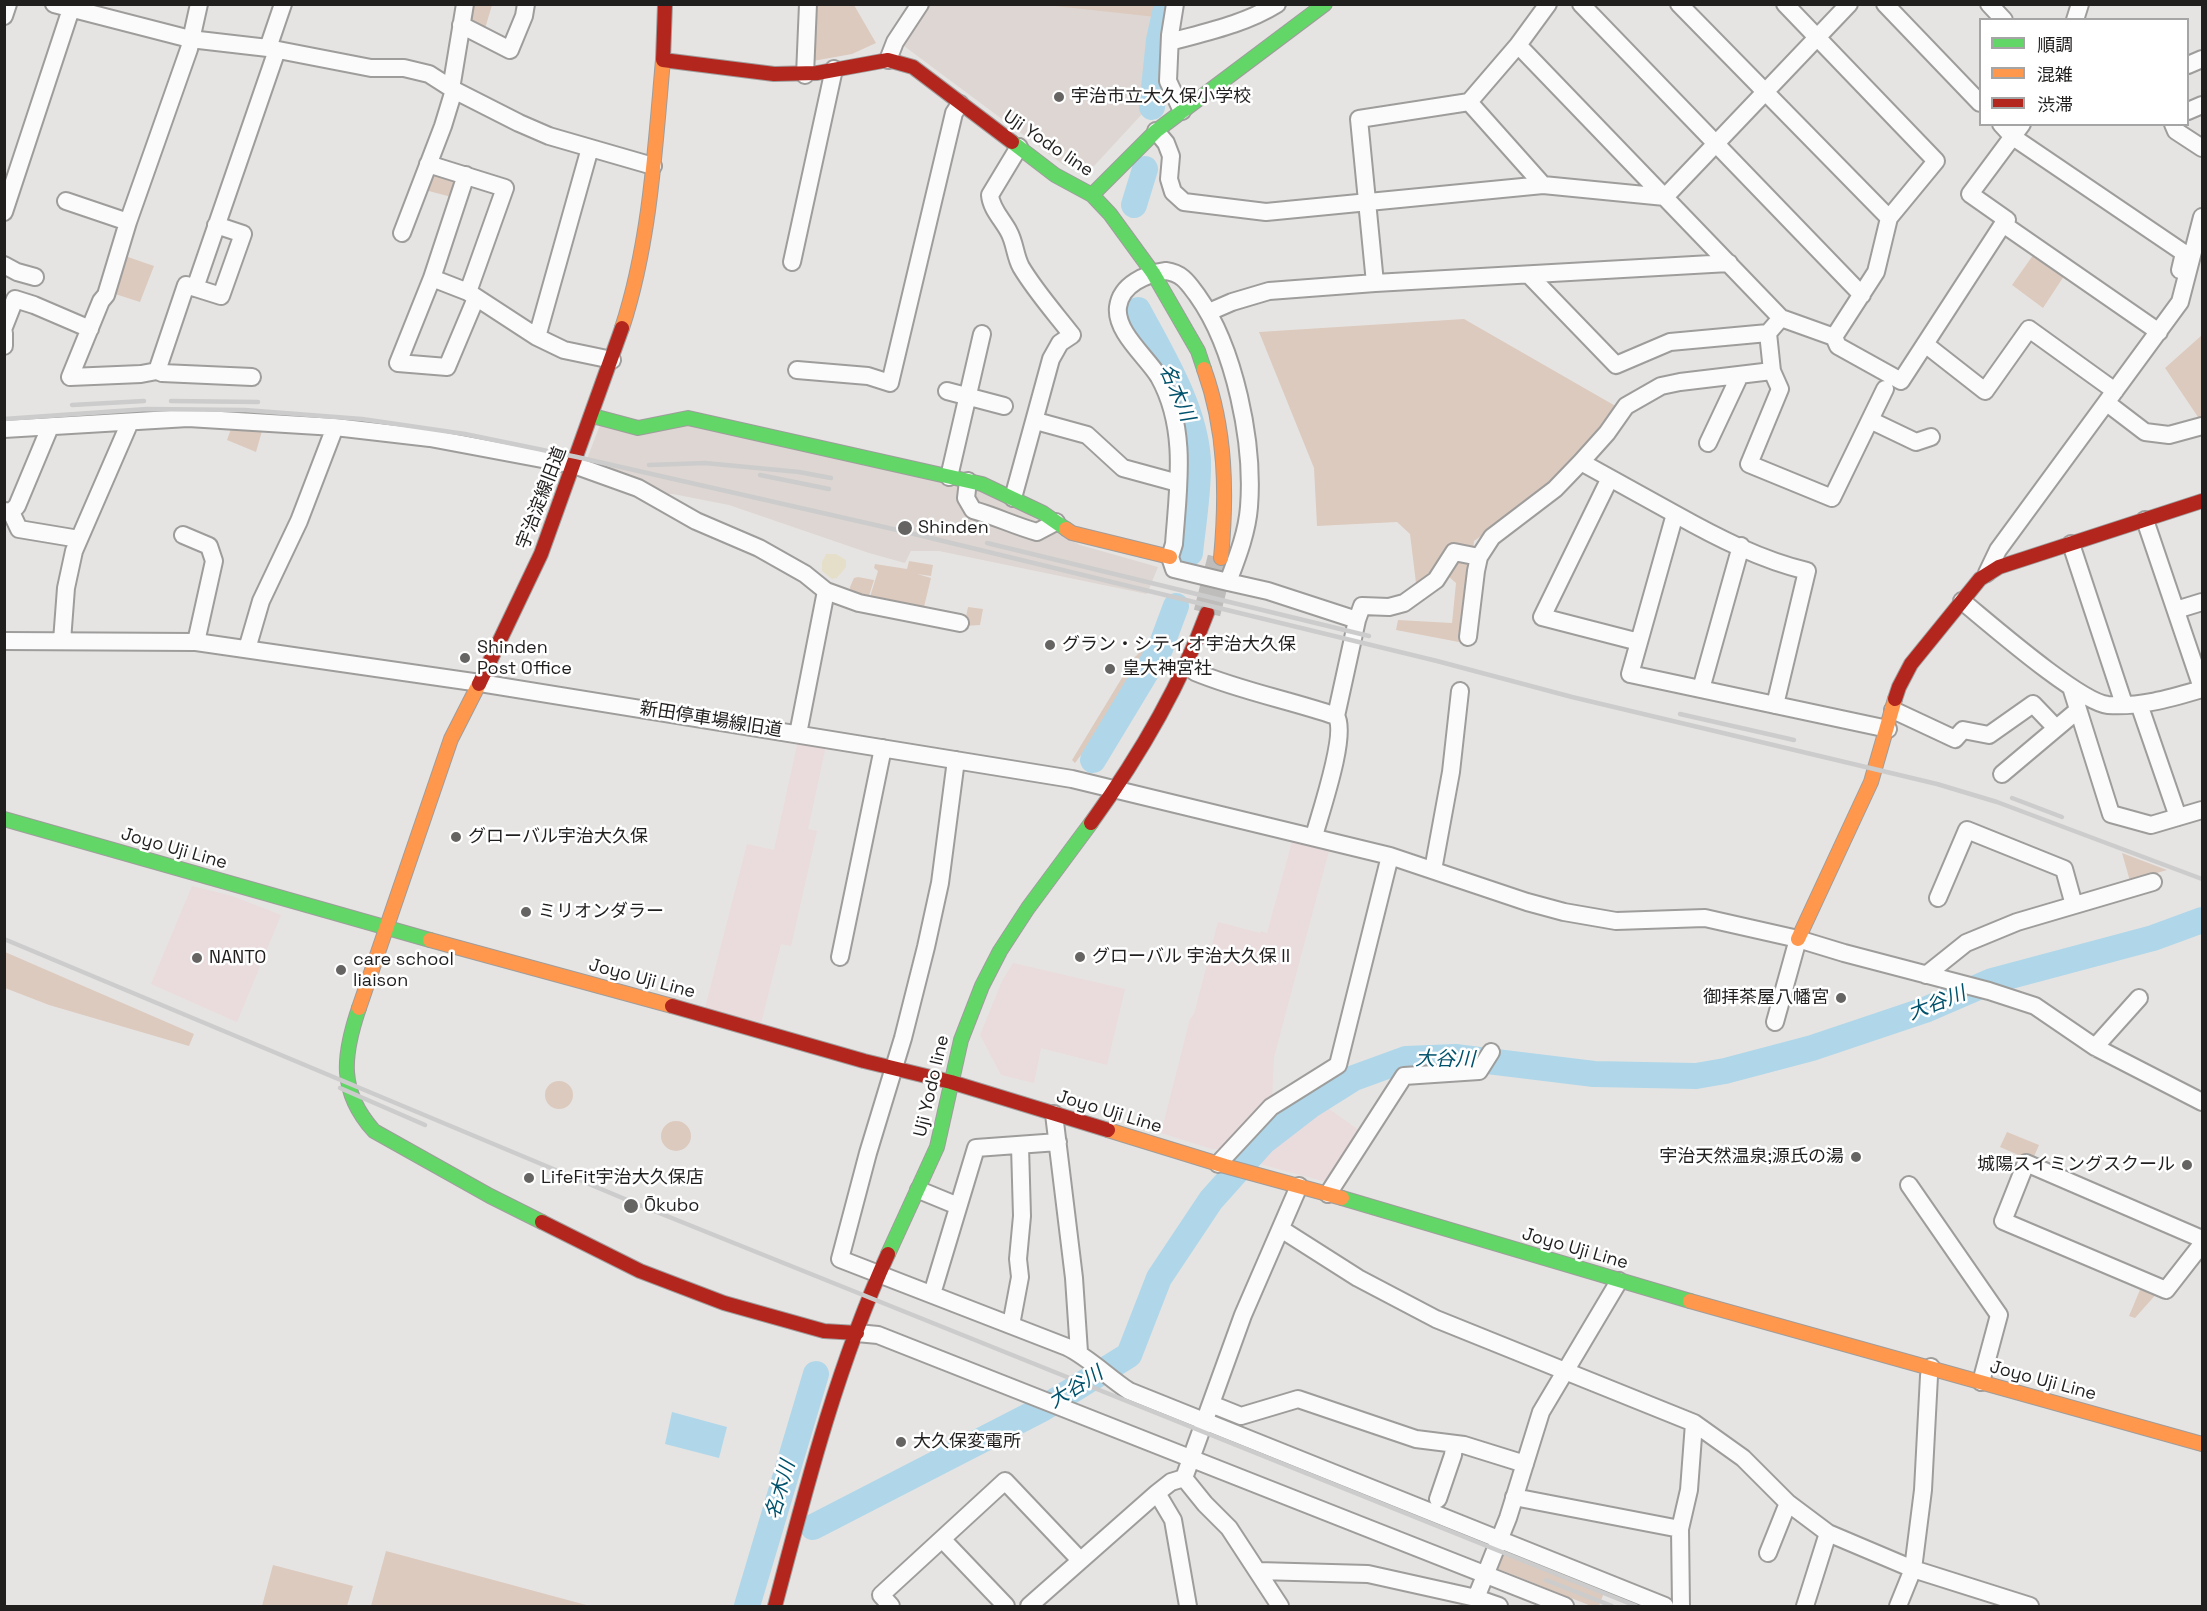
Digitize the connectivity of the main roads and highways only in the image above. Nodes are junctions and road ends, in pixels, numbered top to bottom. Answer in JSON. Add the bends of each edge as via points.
{"nodes":[{"id":1,"x":665,"y":4,"type":"edge"},
{"id":2,"x":1325,"y":4,"type":"edge"},
{"id":3,"x":663,"y":60,"type":"junction"},
{"id":4,"x":1092,"y":195,"type":"junction"},
{"id":5,"x":593,"y":416,"type":"junction"},
{"id":6,"x":2202,"y":501,"type":"edge"},
{"id":7,"x":1170,"y":557,"type":"road end"},
{"id":8,"x":1221,"y":558,"type":"tunnel mouth"},
{"id":9,"x":1207,"y":614,"type":"tunnel mouth"},
{"id":10,"x":4,"y":819,"type":"edge"},
{"id":11,"x":387,"y":928,"type":"junction"},
{"id":12,"x":1798,"y":939,"type":"road end"},
{"id":13,"x":951,"y":1082,"type":"junction"},
{"id":14,"x":856,"y":1333,"type":"junction"},
{"id":15,"x":2202,"y":1444,"type":"edge"},
{"id":16,"x":775,"y":1606,"type":"edge"}],
"edges":[{"from":1,"to":3,"type":"main road"},
{"from":2,"to":4,"type":"main road","via":[[1156,131]]},
{"from":3,"to":4,"type":"main road","name":"Uji Yodo line","via":[[805,75],[888,60],[913,67],[1055,175]]},
{"from":3,"to":5,"type":"main road","name":"宇治淀線旧道","via":[[641,254],[632,299]]},
{"from":4,"to":8,"type":"main road","name":"Uji Yodo line","via":[[1153,273],[1198,351],[1212,390],[1225,476]]},
{"from":5,"to":7,"type":"main road","via":[[638,428],[688,418],[982,484],[1043,513],[1072,533]]},
{"from":5,"to":11,"type":"main road","name":"宇治淀線旧道","via":[[541,554],[451,739]]},
{"from":6,"to":12,"type":"main road","via":[[1987,573],[1911,664],[1899,687],[1871,782]]},
{"from":9,"to":13,"type":"main road","name":"Uji Yodo line","via":[[1183,673],[1151,731],[987,974],[964,1030]]},
{"from":10,"to":11,"type":"main road","name":"Joyo Uji Line"},
{"from":11,"to":13,"type":"main road","name":"Joyo Uji Line"},
{"from":11,"to":14,"type":"main road","name":"宇治淀線旧道","via":[[350,1034],[344,1070],[354,1104],[374,1131],[490,1197],[640,1271],[724,1303],[824,1331]]},
{"from":13,"to":14,"type":"main road","name":"Uji Yodo line","via":[[939,1142]]},
{"from":13,"to":15,"type":"main road","name":"Joyo Uji Line","via":[[1619,1281]]},
{"from":14,"to":16,"type":"main road","name":"Uji Yodo line"}]}
